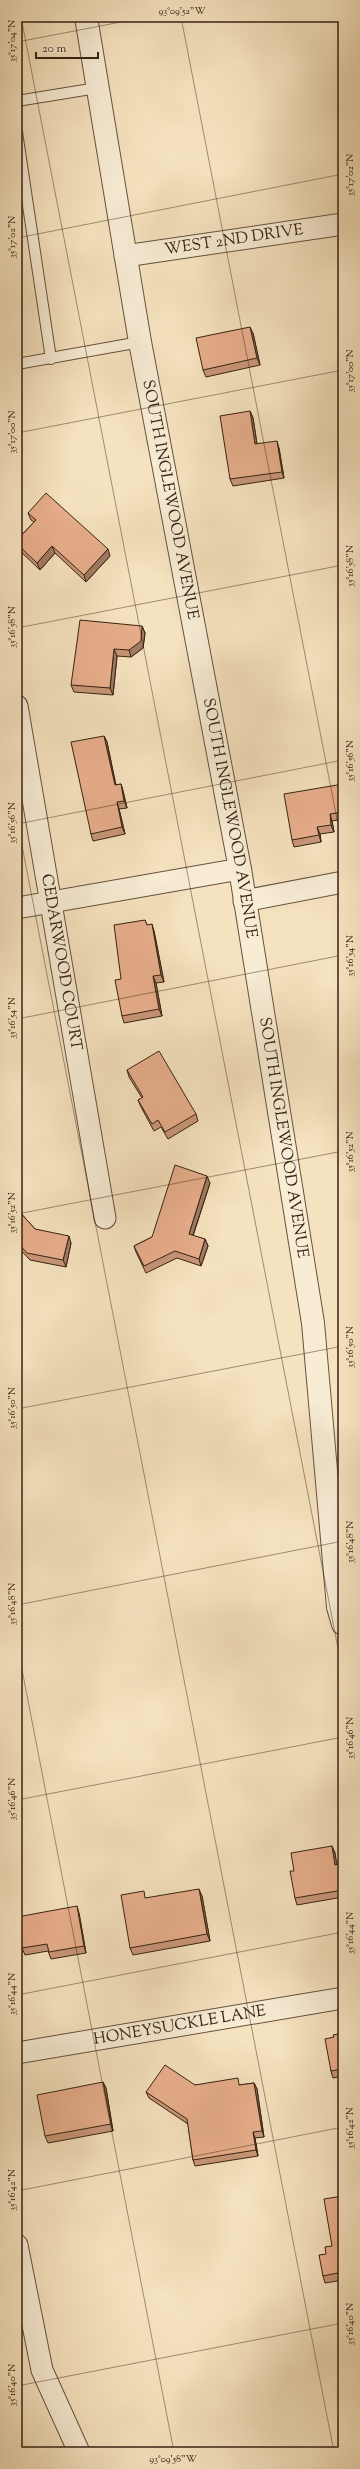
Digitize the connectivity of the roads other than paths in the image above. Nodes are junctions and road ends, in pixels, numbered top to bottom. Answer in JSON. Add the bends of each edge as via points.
{"nodes":[{"id":1,"x":86,"y":17,"type":"edge"},
{"id":2,"x":97,"y":88,"type":"junction"},
{"id":3,"x":17,"y":101,"type":"edge"},
{"id":4,"x":17,"y":132,"type":"edge"},
{"id":5,"x":343,"y":224,"type":"edge"},
{"id":6,"x":124,"y":256,"type":"junction"},
{"id":7,"x":140,"y":342,"type":"junction"},
{"id":8,"x":51,"y":359,"type":"junction"},
{"id":9,"x":17,"y":364,"type":"edge"},
{"id":10,"x":17,"y":706,"type":"edge"},
{"id":11,"x":240,"y":869,"type":"junction"},
{"id":12,"x":343,"y":882,"type":"edge"},
{"id":13,"x":244,"y":901,"type":"junction"},
{"id":14,"x":51,"y":902,"type":"junction"},
{"id":15,"x":17,"y":908,"type":"edge"},
{"id":16,"x":105,"y":1218,"type":"dead end"},
{"id":17,"x":343,"y":1624,"type":"edge"},
{"id":18,"x":343,"y":1998,"type":"edge"},
{"id":19,"x":17,"y":2054,"type":"edge"},
{"id":20,"x":17,"y":2245,"type":"edge"},
{"id":21,"x":79,"y":2452,"type":"edge"}],
"edges":[{"from":1,"to":2,"type":"street","name":"SOUTH INGLEWOOD AVENUE"},
{"from":2,"to":3,"type":"lane"},
{"from":2,"to":6,"type":"street","name":"SOUTH INGLEWOOD AVENUE"},
{"from":4,"to":8,"type":"lane"},
{"from":5,"to":6,"type":"street","name":"WEST 2ND DRIVE"},
{"from":6,"to":7,"type":"street","name":"SOUTH INGLEWOOD AVENUE"},
{"from":7,"to":8,"type":"lane"},
{"from":7,"to":11,"type":"street","name":"SOUTH INGLEWOOD AVENUE"},
{"from":8,"to":9,"type":"lane"},
{"from":10,"to":14,"type":"street","name":"CEDARWOOD COURT"},
{"from":11,"to":13,"type":"street","name":"SOUTH INGLEWOOD AVENUE"},
{"from":11,"to":14,"type":"street"},
{"from":12,"to":13,"type":"street"},
{"from":13,"to":17,"type":"street","name":"SOUTH INGLEWOOD AVENUE","via":[[312,1323],[338,1607]]},
{"from":14,"to":15,"type":"street"},
{"from":14,"to":16,"type":"street","name":"CEDARWOOD COURT"},
{"from":18,"to":19,"type":"street","name":"HONEYSUCKLE LANE"},
{"from":20,"to":21,"type":"street","via":[[42,2370]]}]}
